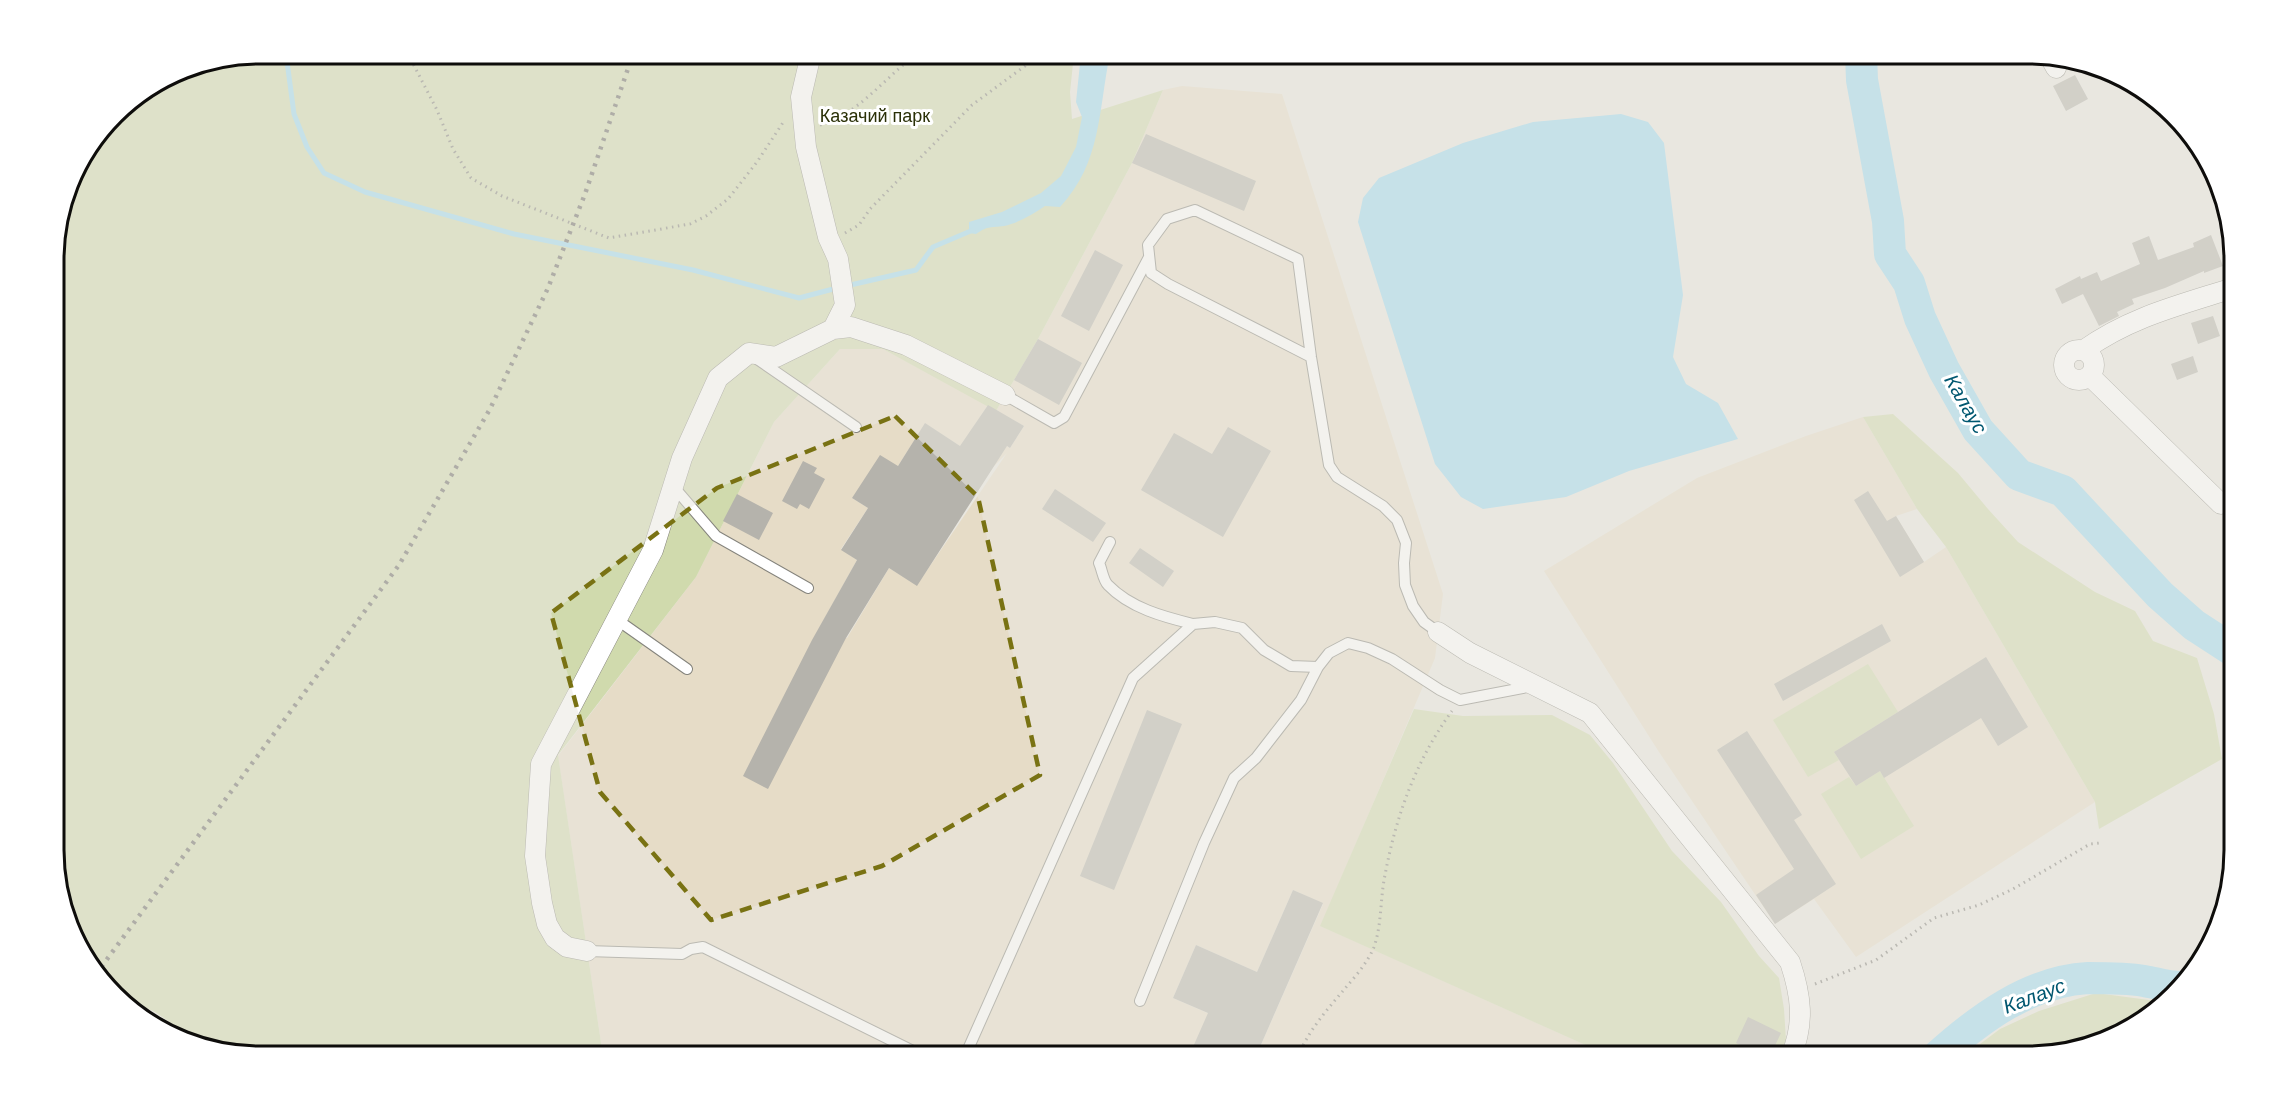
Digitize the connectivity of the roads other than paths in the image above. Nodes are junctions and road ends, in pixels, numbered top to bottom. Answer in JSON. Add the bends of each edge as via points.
{"nodes":[{"id":1,"x":809,"y":65,"type":"edge"},
{"id":2,"x":1149,"y":256,"type":"junction"},
{"id":3,"x":2224,"y":291,"type":"edge"},
{"id":4,"x":833,"y":329,"type":"junction"},
{"id":5,"x":749,"y":353,"type":"junction"},
{"id":6,"x":1311,"y":357,"type":"junction"},
{"id":7,"x":1005,"y":395,"type":"joint"},
{"id":8,"x":855,"y":427,"type":"dead end"},
{"id":9,"x":673,"y":486,"type":"junction"},
{"id":10,"x":2221,"y":504,"type":"dead end"},
{"id":11,"x":1110,"y":542,"type":"dead end"},
{"id":12,"x":808,"y":588,"type":"dead end"},
{"id":13,"x":616,"y":619,"type":"junction"},
{"id":14,"x":1193,"y":624,"type":"junction"},
{"id":15,"x":1438,"y":632,"type":"joint"},
{"id":16,"x":1318,"y":667,"type":"junction"},
{"id":17,"x":687,"y":669,"type":"dead end"},
{"id":18,"x":1535,"y":685,"type":"junction"},
{"id":19,"x":587,"y":951,"type":"joint"},
{"id":20,"x":1140,"y":1001,"type":"dead end"},
{"id":21,"x":1795,"y":1045,"type":"edge"},
{"id":22,"x":902,"y":1046,"type":"edge"},
{"id":23,"x":969,"y":1046,"type":"edge"}],
"edges":[{"from":1,"to":4,"type":"street","via":[[801,97],[806,147],[838,259],[845,305]]},
{"from":2,"to":6,"type":"lane","via":[[1151,273],[1168,284]]},
{"from":2,"to":6,"type":"lane","via":[[1148,245],[1167,219],[1195,210],[1298,259]]},
{"from":2,"to":7,"type":"lane","via":[[1064,417],[1054,423]]},
{"from":3,"to":10,"type":"street","via":[[2137,319],[2084,350],[2069,353],[2064,366],[2072,378],[2082,380],[2090,376]]},
{"from":4,"to":5,"type":"street","via":[[776,357]]},
{"from":4,"to":7,"type":"street","via":[[851,327],[897,342]]},
{"from":5,"to":8,"type":"lane"},
{"from":5,"to":9,"type":"street","via":[[718,378]]},
{"from":6,"to":15,"type":"lane","via":[[1329,465],[1336,477],[1383,506],[1397,520],[1406,543],[1405,585],[1424,622]]},
{"from":9,"to":12,"type":"lane","via":[[716,536]]},
{"from":9,"to":13,"type":"street","via":[[653,550]]},
{"from":11,"to":14,"type":"lane","via":[[1099,563],[1106,583],[1159,616]]},
{"from":13,"to":17,"type":"lane"},
{"from":13,"to":19,"type":"street","via":[[541,764],[535,856],[547,924],[555,938],[567,947]]},
{"from":14,"to":16,"type":"lane","via":[[1215,622],[1242,628],[1264,650],[1291,666]]},
{"from":14,"to":23,"type":"lane","via":[[1133,678]]},
{"from":15,"to":18,"type":"street"},
{"from":16,"to":18,"type":"lane","via":[[1329,653],[1348,643],[1392,659],[1460,700]]},
{"from":16,"to":20,"type":"lane","via":[[1301,700],[1256,758],[1234,778]]},
{"from":18,"to":21,"type":"street","via":[[1590,712],[1790,962],[1799,991]]},
{"from":19,"to":22,"type":"lane","via":[[682,954],[703,947]]}]}
